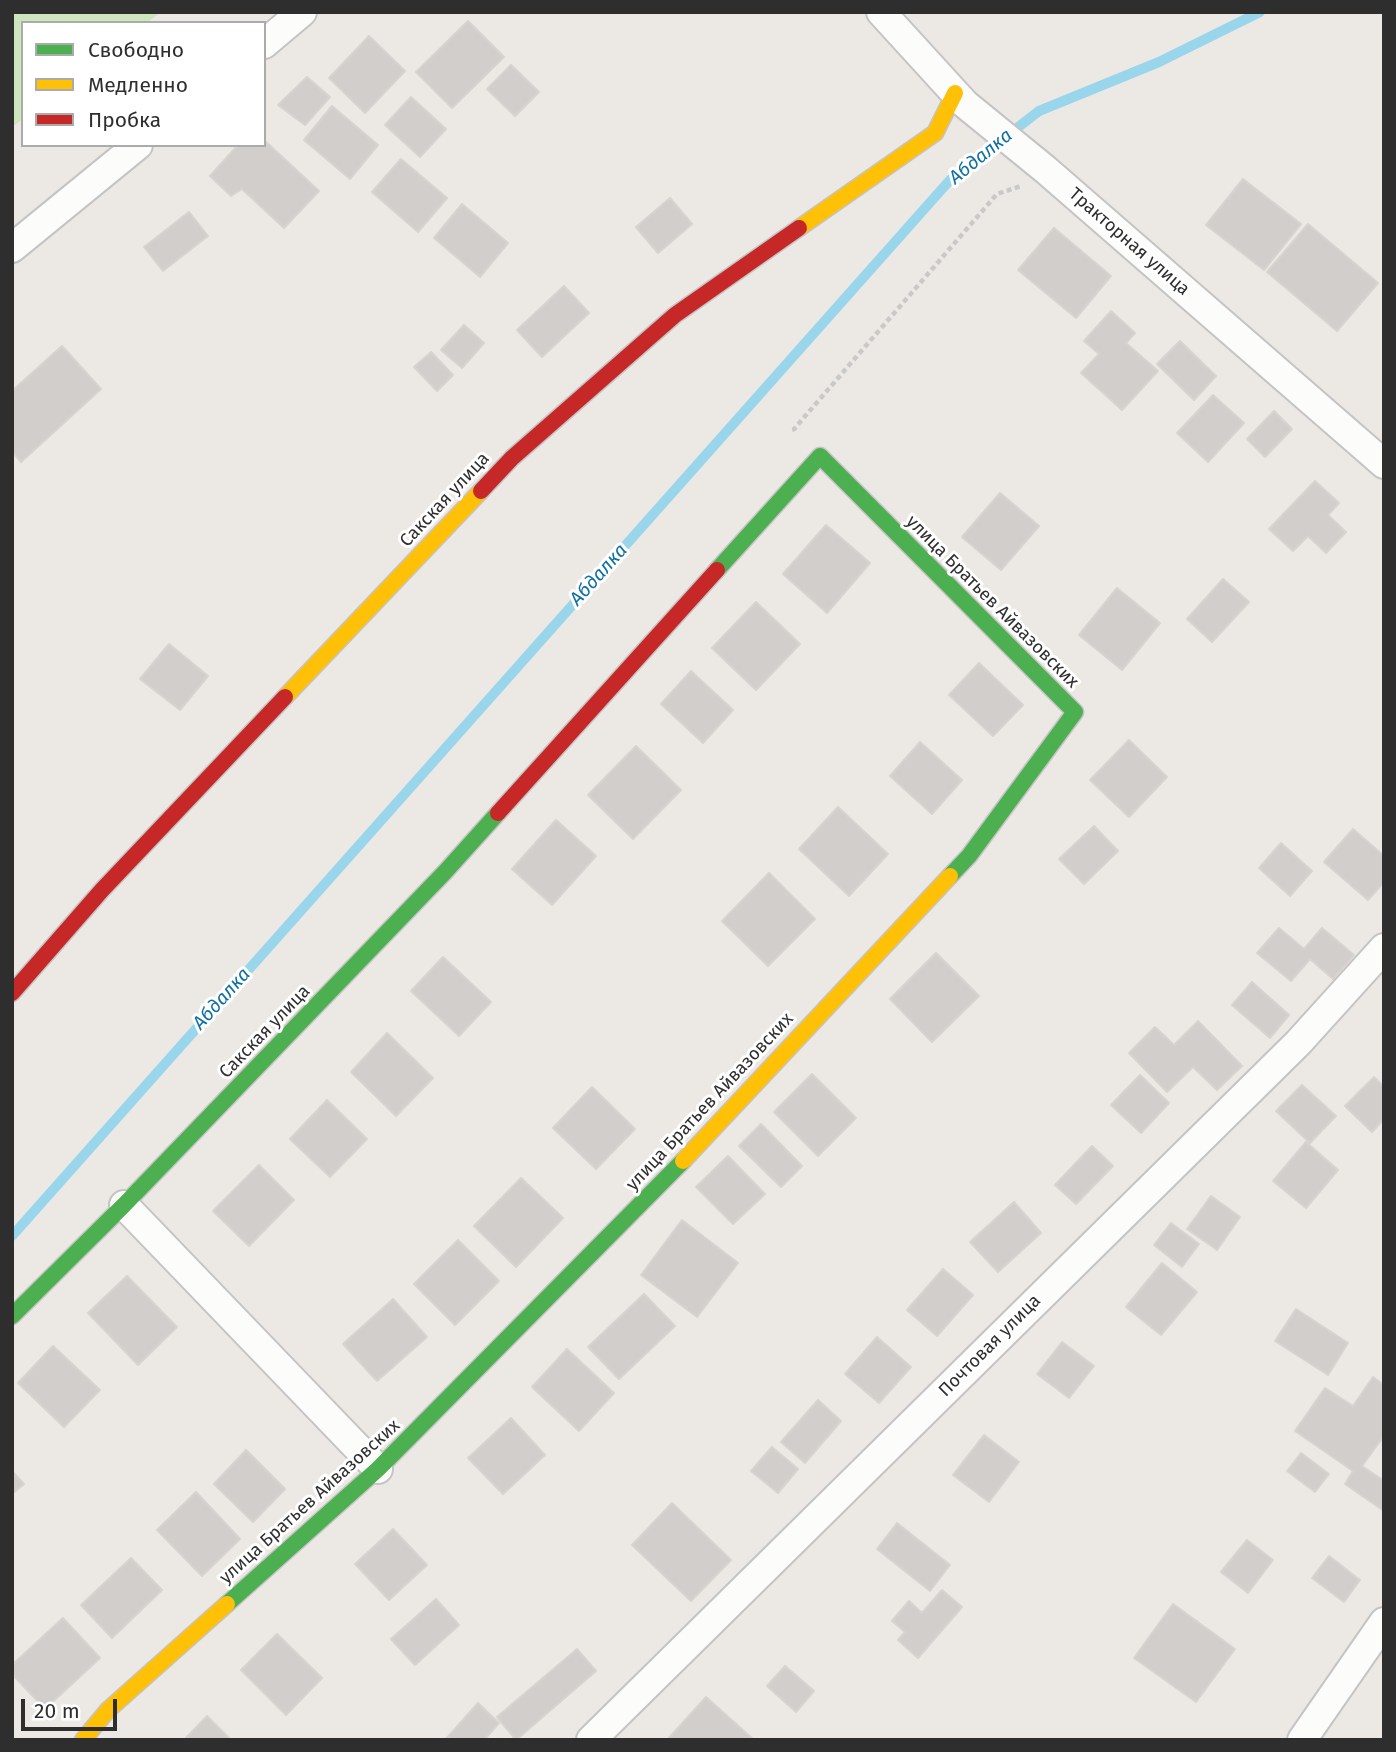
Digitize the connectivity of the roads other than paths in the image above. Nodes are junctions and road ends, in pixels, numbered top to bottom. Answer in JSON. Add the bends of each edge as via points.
{"nodes":[{"id":1,"x":302,"y":12,"type":"edge"},
{"id":2,"x":881,"y":12,"type":"edge"},
{"id":3,"x":266,"y":42,"type":"edge"},
{"id":4,"x":960,"y":99,"type":"junction"},
{"id":5,"x":136,"y":147,"type":"edge"},
{"id":6,"x":12,"y":248,"type":"edge"},
{"id":7,"x":820,"y":456,"type":"joint"},
{"id":8,"x":1384,"y":464,"type":"edge"},
{"id":9,"x":1384,"y":948,"type":"edge"},
{"id":10,"x":12,"y":993,"type":"edge"},
{"id":11,"x":124,"y":1205,"type":"junction"},
{"id":12,"x":12,"y":1316,"type":"edge"},
{"id":13,"x":378,"y":1469,"type":"junction"},
{"id":14,"x":1384,"y":1622,"type":"edge"},
{"id":15,"x":83,"y":1740,"type":"edge"},
{"id":16,"x":591,"y":1740,"type":"edge"},
{"id":17,"x":1302,"y":1740,"type":"edge"}],
"edges":[{"from":1,"to":3,"type":"street"},
{"from":2,"to":4,"type":"street","name":"Тракторная улица"},
{"from":4,"to":8,"type":"street","name":"Тракторная улица"},
{"from":4,"to":10,"type":"street","name":"Сакская улица","via":[[935,133],[675,315],[512,457],[102,890]]},
{"from":5,"to":6,"type":"street"},
{"from":7,"to":11,"type":"street","name":"Сакская улица","via":[[445,872]]},
{"from":7,"to":13,"type":"street","name":"улица Братьев Айвазовских","via":[[1075,712],[969,856],[668,1176]]},
{"from":9,"to":16,"type":"street","name":"Почтовая улица","via":[[1298,1043]]},
{"from":11,"to":12,"type":"street","name":"Сакская улица"},
{"from":11,"to":13,"type":"street"},
{"from":13,"to":15,"type":"street","name":"улица Братьев Айвазовских","via":[[108,1710]]},
{"from":14,"to":17,"type":"street"}]}
